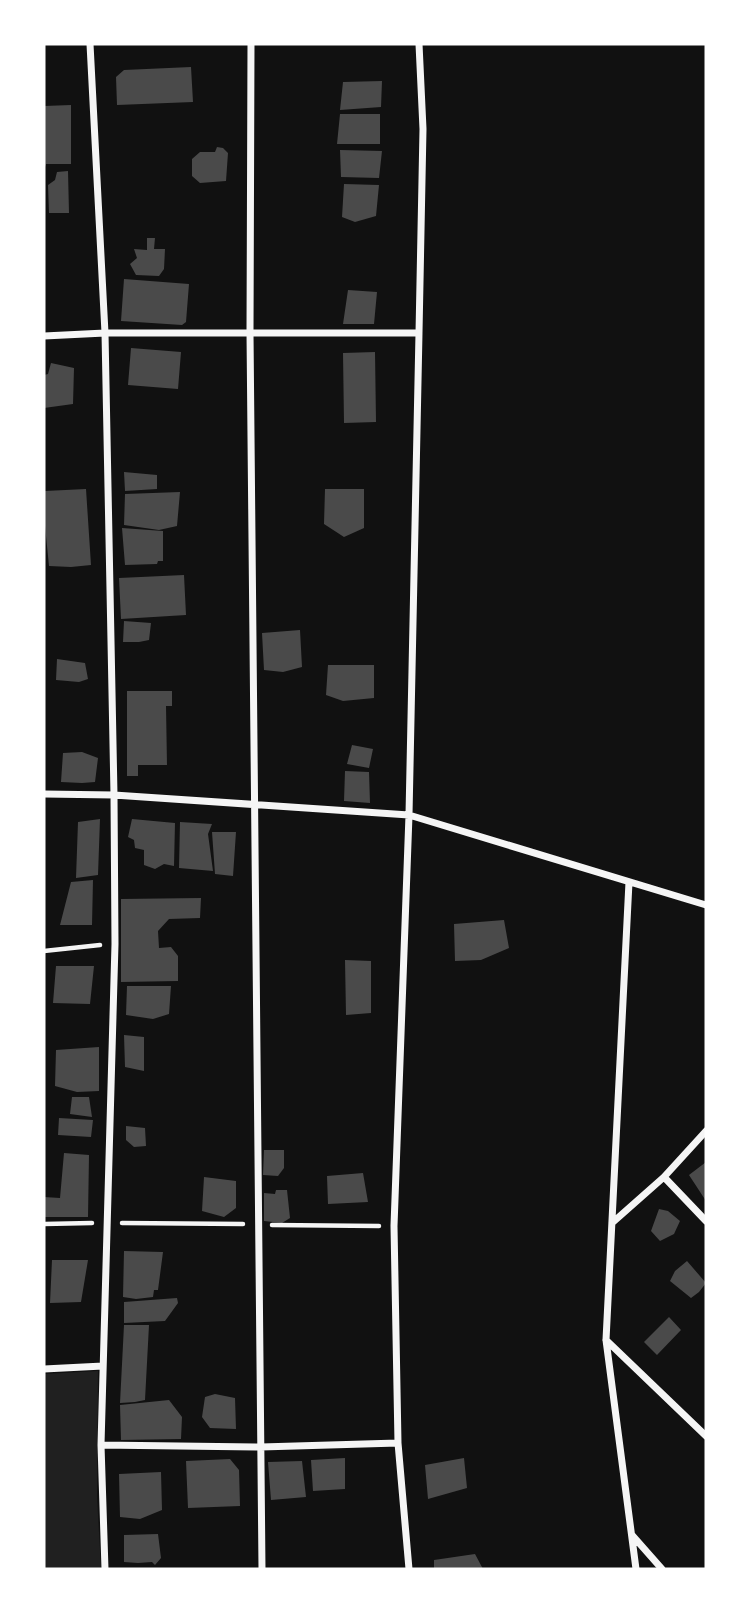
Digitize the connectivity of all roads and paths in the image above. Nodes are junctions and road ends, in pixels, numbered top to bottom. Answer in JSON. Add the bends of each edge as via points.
{"nodes":[{"id":1,"x":90,"y":44,"type":"edge"},
{"id":2,"x":251,"y":44,"type":"edge"},
{"id":3,"x":419,"y":44,"type":"edge"},
{"id":4,"x":105,"y":333,"type":"junction"},
{"id":5,"x":250,"y":333,"type":"junction"},
{"id":6,"x":419,"y":333,"type":"junction"},
{"id":7,"x":44,"y":335,"type":"edge"},
{"id":8,"x":44,"y":794,"type":"edge"},
{"id":9,"x":114,"y":795,"type":"junction"},
{"id":10,"x":255,"y":805,"type":"junction"},
{"id":11,"x":409,"y":815,"type":"junction"},
{"id":12,"x":629,"y":882,"type":"junction"},
{"id":13,"x":706,"y":905,"type":"edge"},
{"id":14,"x":115,"y":944,"type":"junction"},
{"id":15,"x":44,"y":951,"type":"edge"},
{"id":16,"x":706,"y":1131,"type":"edge"},
{"id":17,"x":664,"y":1177,"type":"junction"},
{"id":18,"x":108,"y":1222,"type":"junction"},
{"id":19,"x":706,"y":1222,"type":"edge"},
{"id":20,"x":612,"y":1223,"type":"junction"},
{"id":21,"x":44,"y":1224,"type":"edge"},
{"id":22,"x":259,"y":1225,"type":"junction"},
{"id":23,"x":394,"y":1226,"type":"junction"},
{"id":24,"x":606,"y":1340,"type":"junction"},
{"id":25,"x":103,"y":1366,"type":"junction"},
{"id":26,"x":44,"y":1369,"type":"edge"},
{"id":27,"x":706,"y":1436,"type":"edge"},
{"id":28,"x":398,"y":1443,"type":"junction"},
{"id":29,"x":101,"y":1445,"type":"junction"},
{"id":30,"x":261,"y":1447,"type":"junction"},
{"id":31,"x":631,"y":1535,"type":"junction"},
{"id":32,"x":105,"y":1569,"type":"edge"},
{"id":33,"x":262,"y":1569,"type":"edge"},
{"id":34,"x":409,"y":1569,"type":"edge"},
{"id":35,"x":636,"y":1569,"type":"edge"},
{"id":36,"x":662,"y":1569,"type":"edge"}],
"edges":[{"from":1,"to":4,"type":"street"},
{"from":2,"to":5,"type":"street"},
{"from":3,"to":6,"type":"street","via":[[423,130]]},
{"from":4,"to":5,"type":"street"},
{"from":4,"to":7,"type":"street"},
{"from":4,"to":9,"type":"street"},
{"from":5,"to":6,"type":"street"},
{"from":5,"to":10,"type":"street"},
{"from":6,"to":11,"type":"street"},
{"from":8,"to":9,"type":"street"},
{"from":9,"to":10,"type":"street"},
{"from":9,"to":14,"type":"street"},
{"from":10,"to":11,"type":"street"},
{"from":10,"to":22,"type":"street"},
{"from":11,"to":12,"type":"street"},
{"from":11,"to":23,"type":"street"},
{"from":12,"to":13,"type":"street"},
{"from":12,"to":20,"type":"street"},
{"from":14,"to":15,"type":"path"},
{"from":14,"to":18,"type":"street"},
{"from":16,"to":17,"type":"street"},
{"from":17,"to":19,"type":"street"},
{"from":17,"to":20,"type":"street"},
{"from":18,"to":21,"type":"path"},
{"from":18,"to":22,"type":"path"},
{"from":18,"to":25,"type":"street"},
{"from":20,"to":24,"type":"street"},
{"from":22,"to":23,"type":"path"},
{"from":22,"to":30,"type":"street"},
{"from":23,"to":28,"type":"street"},
{"from":24,"to":27,"type":"street"},
{"from":24,"to":31,"type":"street"},
{"from":25,"to":26,"type":"street"},
{"from":25,"to":29,"type":"street"},
{"from":28,"to":30,"type":"street"},
{"from":28,"to":34,"type":"street"},
{"from":29,"to":30,"type":"street"},
{"from":29,"to":32,"type":"street"},
{"from":30,"to":33,"type":"street"},
{"from":31,"to":35,"type":"street"},
{"from":31,"to":36,"type":"street"}]}
